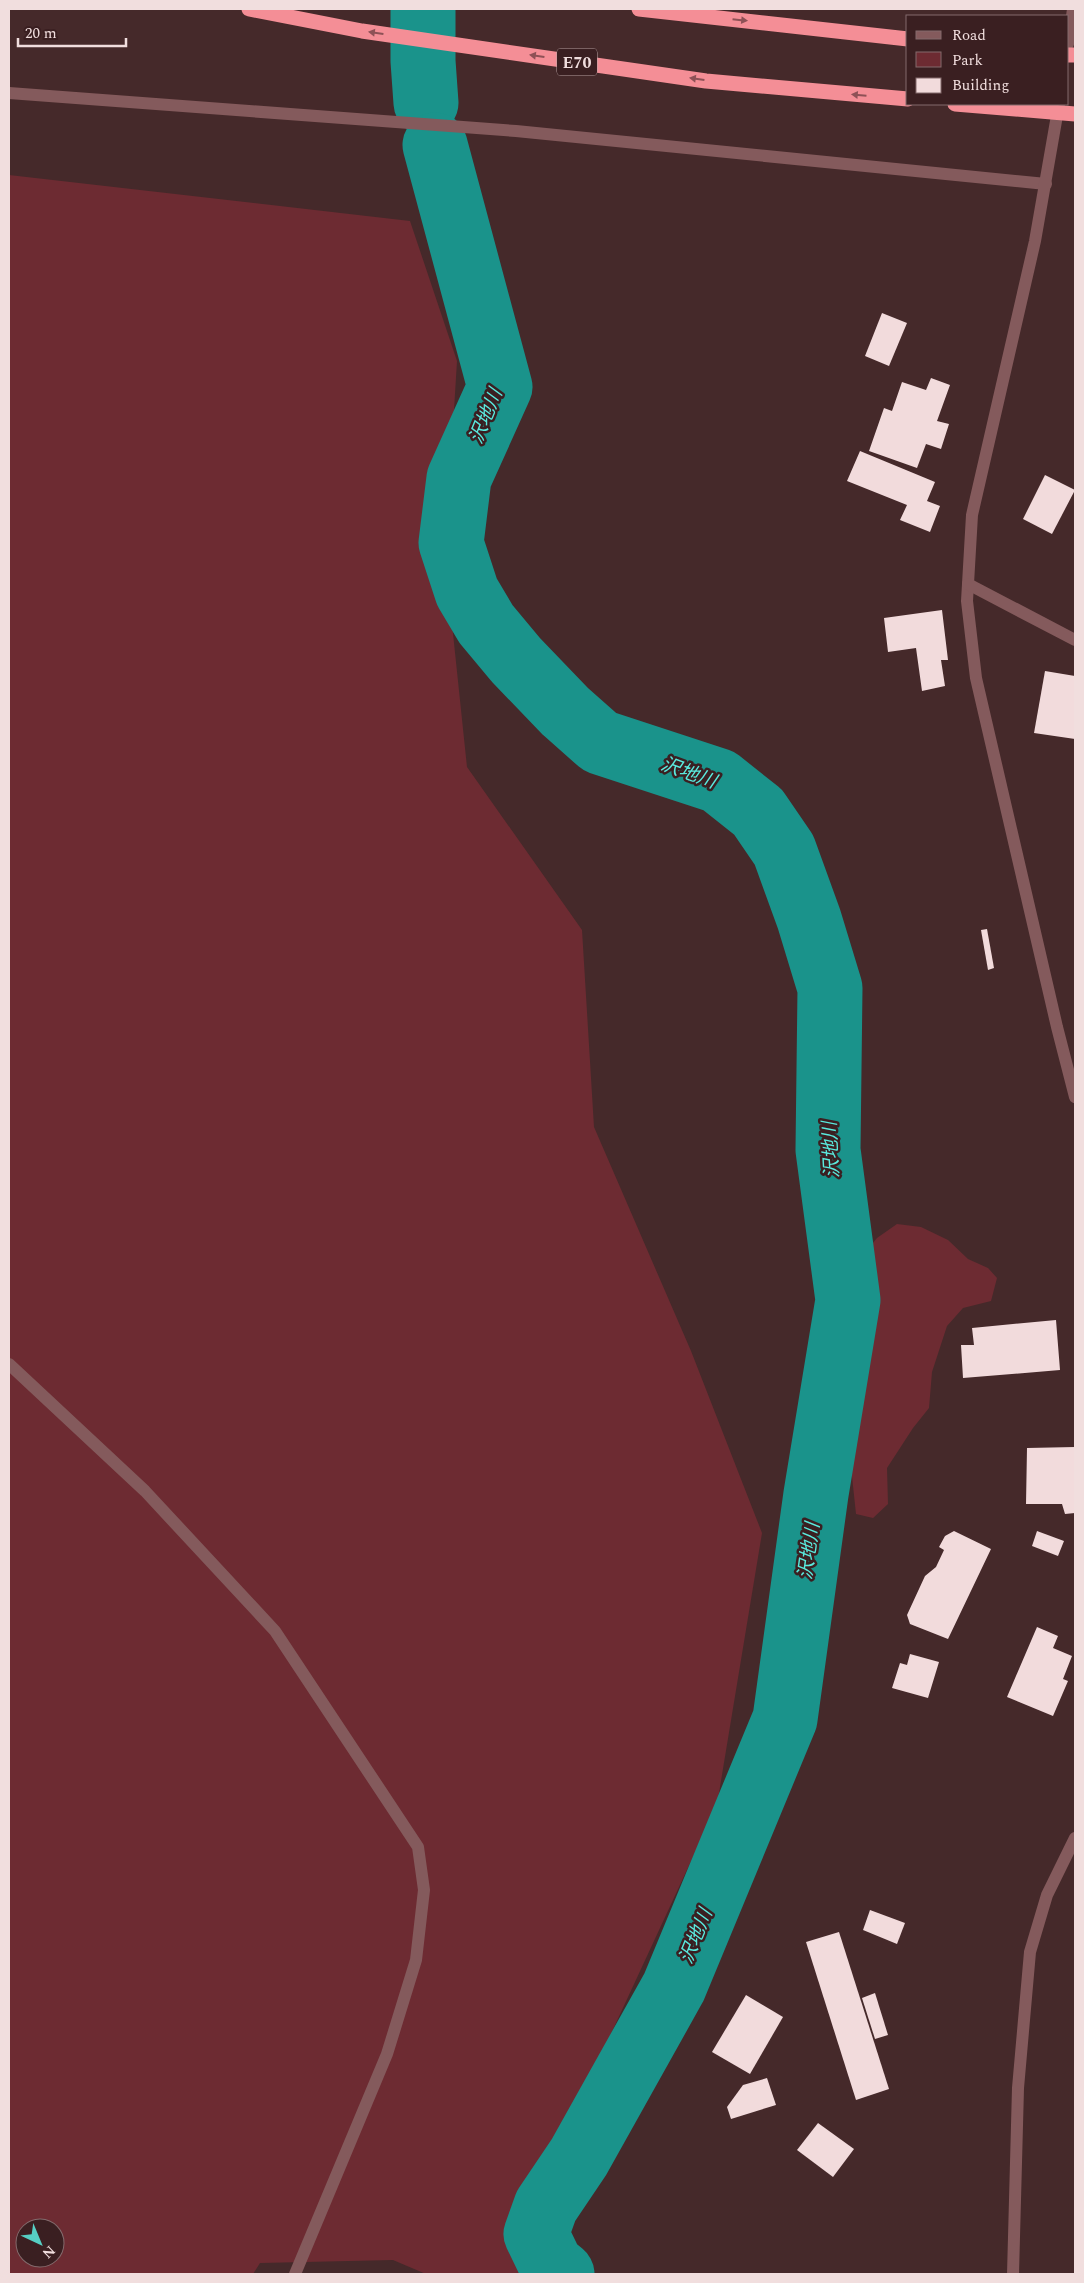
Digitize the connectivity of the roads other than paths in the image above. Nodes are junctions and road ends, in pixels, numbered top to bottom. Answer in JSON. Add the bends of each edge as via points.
{"nodes":[{"id":1,"x":249,"y":9,"type":"edge"},
{"id":2,"x":639,"y":9,"type":"edge"},
{"id":3,"x":1073,"y":9,"type":"edge"},
{"id":4,"x":1069,"y":37,"type":"edge"},
{"id":5,"x":906,"y":39,"type":"edge"},
{"id":6,"x":9,"y":93,"type":"edge"},
{"id":7,"x":906,"y":99,"type":"edge"},
{"id":8,"x":967,"y":105,"type":"edge"},
{"id":9,"x":1059,"y":105,"type":"edge"},
{"id":10,"x":1075,"y":114,"type":"edge"},
{"id":11,"x":1046,"y":184,"type":"junction"},
{"id":12,"x":968,"y":584,"type":"junction"},
{"id":13,"x":1075,"y":640,"type":"edge"},
{"id":14,"x":1075,"y":1097,"type":"edge"},
{"id":15,"x":9,"y":1364,"type":"edge"},
{"id":16,"x":1075,"y":1838,"type":"edge"},
{"id":17,"x":295,"y":2274,"type":"edge"},
{"id":18,"x":1013,"y":2274,"type":"edge"}],
"edges":[{"from":7,"to":1,"type":"highway","number":"E70","one_way":true,"via":[[706,81],[362,31]]},
{"from":2,"to":5,"type":"highway","one_way":true},
{"from":3,"to":4,"type":"street"},
{"from":6,"to":11,"type":"street","via":[[516,131]]},
{"from":8,"to":10,"type":"highway","bridge":true},
{"from":9,"to":11,"type":"street"},
{"from":11,"to":12,"type":"street","via":[[972,515]]},
{"from":12,"to":13,"type":"street"},
{"from":12,"to":14,"type":"street","via":[[967,602],[976,678]]},
{"from":15,"to":17,"type":"street","via":[[145,1491],[275,1631],[418,1847],[424,1890],[416,1960],[387,2054]]},
{"from":16,"to":18,"type":"street","via":[[1046,1895],[1030,1952],[1018,2088]]}]}
